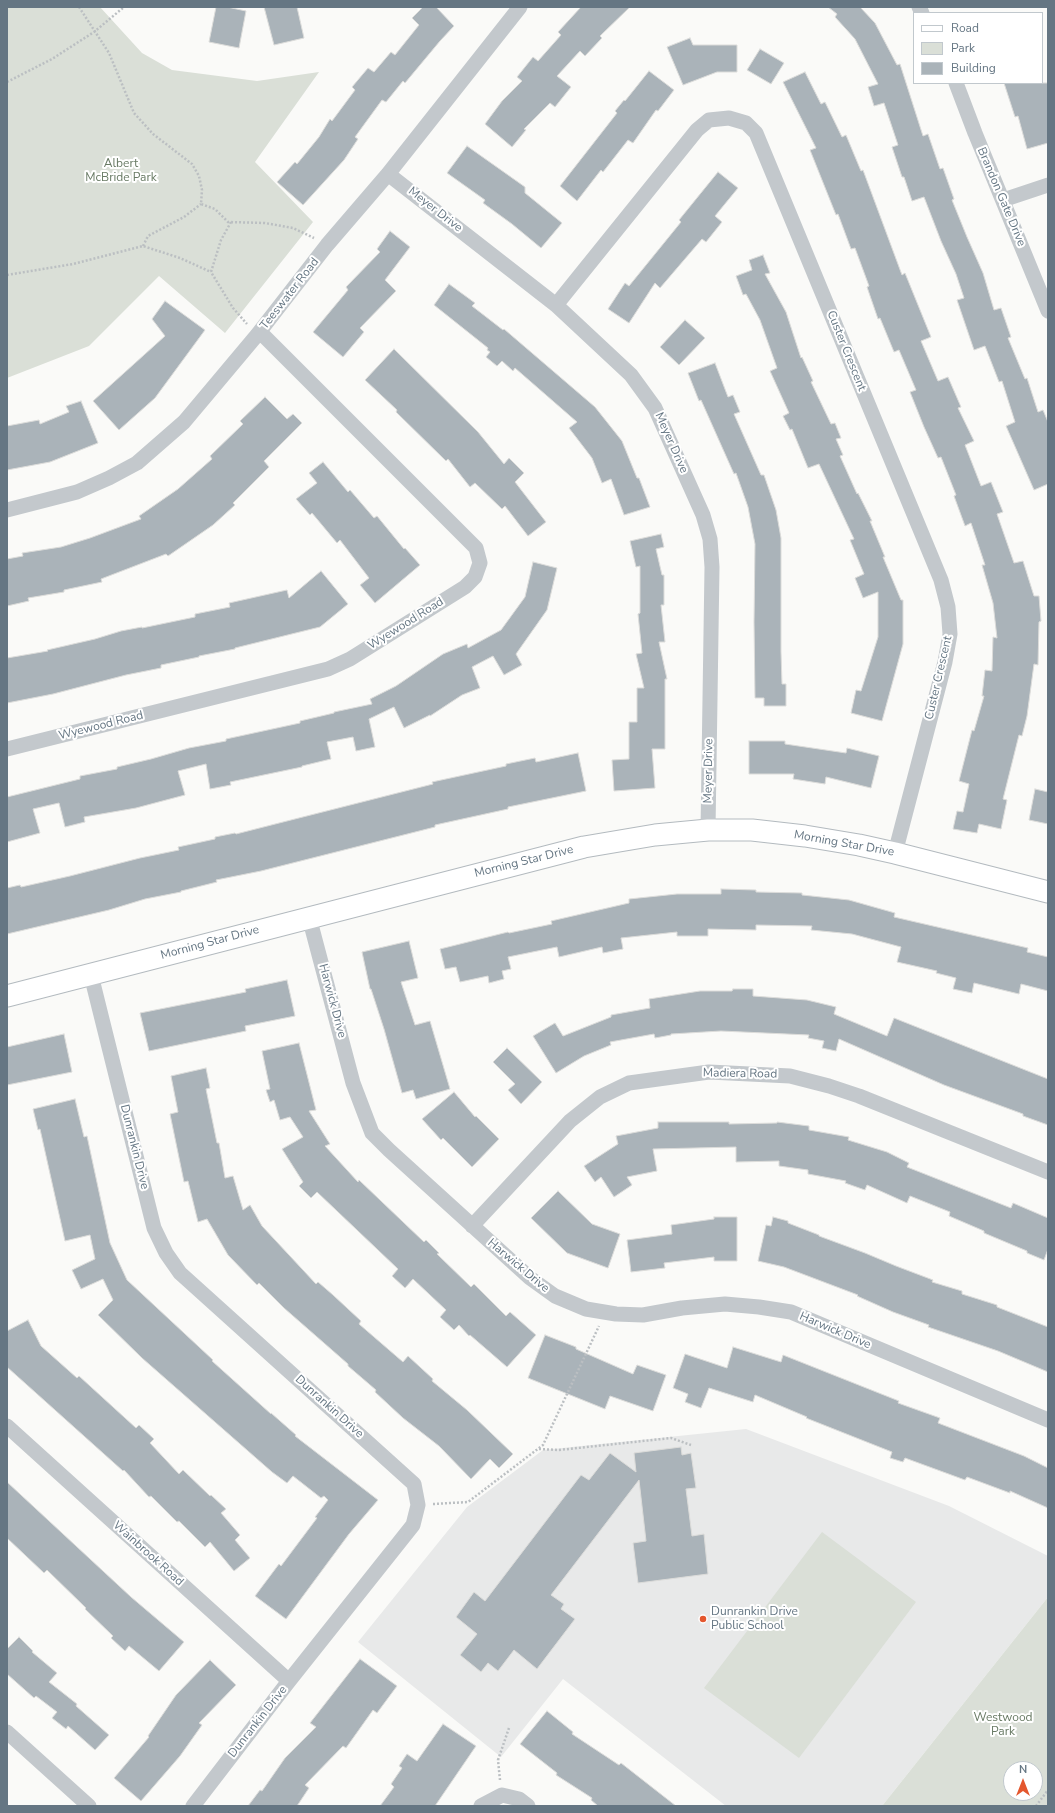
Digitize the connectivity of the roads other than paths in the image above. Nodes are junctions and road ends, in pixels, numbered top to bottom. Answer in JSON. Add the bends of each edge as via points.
{"nodes":[{"id":1,"x":520,"y":7,"type":"edge"},
{"id":2,"x":956,"y":84,"type":"edge"},
{"id":3,"x":388,"y":174,"type":"junction"},
{"id":4,"x":1048,"y":185,"type":"edge"},
{"id":5,"x":1003,"y":200,"type":"junction"},
{"id":6,"x":556,"y":305,"type":"junction"},
{"id":7,"x":1048,"y":311,"type":"edge"},
{"id":8,"x":258,"y":334,"type":"junction"},
{"id":9,"x":7,"y":510,"type":"edge"},
{"id":10,"x":7,"y":749,"type":"edge"},
{"id":11,"x":708,"y":830,"type":"junction"},
{"id":12,"x":894,"y":853,"type":"junction"},
{"id":13,"x":1048,"y":892,"type":"edge"},
{"id":14,"x":309,"y":917,"type":"junction"},
{"id":15,"x":91,"y":975,"type":"junction"},
{"id":16,"x":7,"y":996,"type":"edge"},
{"id":17,"x":1048,"y":1172,"type":"edge"},
{"id":18,"x":472,"y":1226,"type":"junction"},
{"id":19,"x":1048,"y":1420,"type":"edge"},
{"id":20,"x":7,"y":1426,"type":"edge"},
{"id":21,"x":289,"y":1681,"type":"junction"},
{"id":22,"x":7,"y":1732,"type":"edge"},
{"id":23,"x":89,"y":1806,"type":"edge"},
{"id":24,"x":193,"y":1806,"type":"edge"},
{"id":25,"x":481,"y":1806,"type":"edge"},
{"id":26,"x":528,"y":1806,"type":"edge"}],
"edges":[{"from":1,"to":3,"type":"street","name":"Teeswater Road"},
{"from":2,"to":5,"type":"street","name":"Brandon Gate Drive"},
{"from":3,"to":6,"type":"street","name":"Meyer Drive"},
{"from":3,"to":8,"type":"street","name":"Teeswater Road","via":[[327,245]]},
{"from":4,"to":5,"type":"street"},
{"from":5,"to":7,"type":"street","name":"Brandon Gate Drive"},
{"from":6,"to":11,"type":"street","name":"Meyer Drive","via":[[632,376],[656,408],[705,521],[710,539],[712,567]]},
{"from":6,"to":12,"type":"street","name":"Custer Crescent","via":[[697,130],[710,120],[729,118],[746,123],[756,133],[941,580],[948,607],[950,634],[945,662]]},
{"from":8,"to":9,"type":"street","name":"Teeswater Road","via":[[184,422],[137,463],[77,492]]},
{"from":8,"to":10,"type":"street","name":"Wyewood Road","via":[[476,548],[480,563],[475,577],[465,587],[350,659],[328,669]]},
{"from":11,"to":12,"type":"street","name":"Morning Star Drive","via":[[752,830],[805,836]]},
{"from":11,"to":14,"type":"street","name":"Morning Star Drive","via":[[648,836],[584,847]]},
{"from":12,"to":13,"type":"street","name":"Morning Star Drive"},
{"from":14,"to":15,"type":"street","name":"Morning Star Drive"},
{"from":14,"to":18,"type":"street","name":"Harwick Drive","via":[[354,1083],[372,1133]]},
{"from":15,"to":16,"type":"street","name":"Morning Star Drive"},
{"from":15,"to":21,"type":"street","name":"Dunrankin Drive","via":[[154,1228],[166,1253],[180,1273],[414,1484],[418,1505],[413,1525]]},
{"from":17,"to":18,"type":"street","name":"Madiera Road","via":[[829,1086],[790,1076],[709,1072],[630,1083],[600,1097],[570,1121]]},
{"from":18,"to":19,"type":"street","name":"Harwick Drive","via":[[530,1278],[555,1296],[586,1309],[643,1315],[725,1304],[791,1312]]},
{"from":20,"to":21,"type":"street","name":"Wainbrook Road"},
{"from":21,"to":24,"type":"street","name":"Dunrankin Drive"},
{"from":22,"to":23,"type":"street"},
{"from":25,"to":26,"type":"street","via":[[502,1795],[519,1799]]}]}
